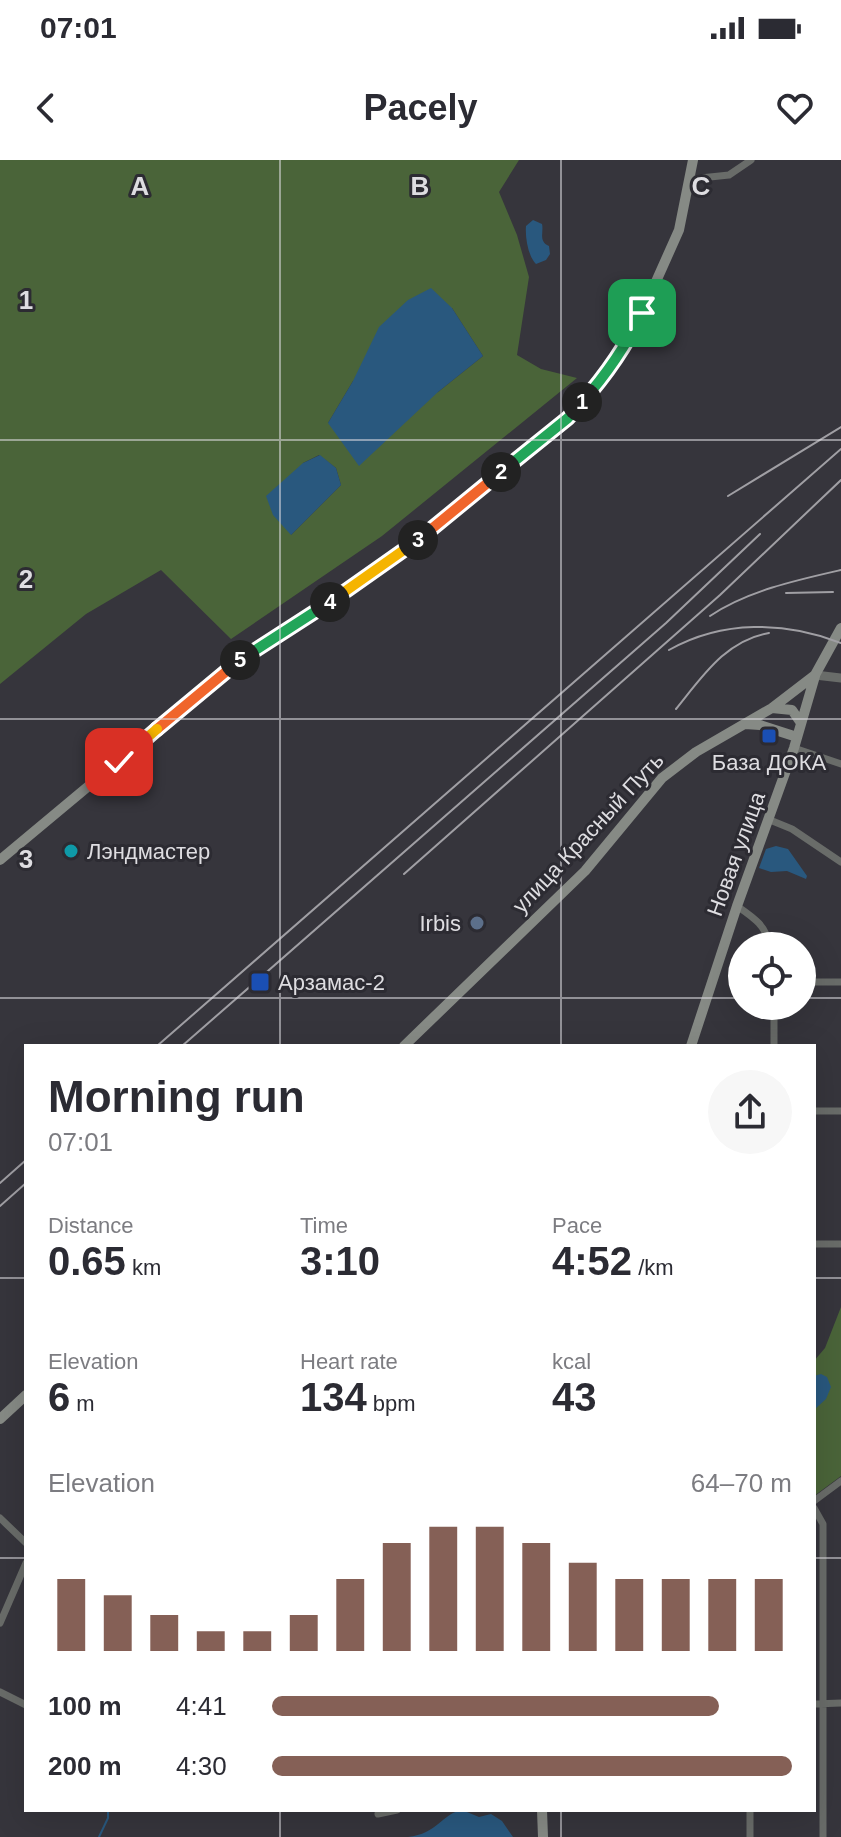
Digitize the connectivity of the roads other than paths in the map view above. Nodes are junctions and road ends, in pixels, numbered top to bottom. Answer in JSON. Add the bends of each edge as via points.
{"nodes":[{"id":1,"x":693,"y":160,"type":"edge"},
{"id":2,"x":751,"y":160,"type":"edge"},
{"id":3,"x":691,"y":179,"type":"junction"},
{"id":4,"x":841,"y":628,"type":"edge"},
{"id":5,"x":815,"y":675,"type":"junction"},
{"id":6,"x":841,"y":678,"type":"edge"},
{"id":7,"x":772,"y":708,"type":"junction"},
{"id":8,"x":801,"y":723,"type":"junction"},
{"id":9,"x":745,"y":724,"type":"junction"},
{"id":10,"x":796,"y":743,"type":"junction"},
{"id":11,"x":841,"y":764,"type":"edge"},
{"id":12,"x":770,"y":820,"type":"junction"},
{"id":13,"x":0,"y":860,"type":"edge"},
{"id":14,"x":841,"y":862,"type":"edge"},
{"id":15,"x":737,"y":906,"type":"junction"},
{"id":16,"x":766,"y":932,"type":"edge"},
{"id":17,"x":816,"y":982,"type":"edge"},
{"id":18,"x":841,"y":982,"type":"edge"},
{"id":19,"x":774,"y":1020,"type":"edge"},
{"id":20,"x":406,"y":1044,"type":"edge"},
{"id":21,"x":692,"y":1044,"type":"edge"},
{"id":22,"x":774,"y":1044,"type":"edge"},
{"id":23,"x":816,"y":1111,"type":"edge"},
{"id":24,"x":841,"y":1111,"type":"edge"},
{"id":25,"x":816,"y":1244,"type":"edge"},
{"id":26,"x":841,"y":1244,"type":"edge"},
{"id":27,"x":24,"y":1397,"type":"edge"},
{"id":28,"x":0,"y":1419,"type":"edge"},
{"id":29,"x":841,"y":1481,"type":"edge"},
{"id":30,"x":816,"y":1500,"type":"edge"},
{"id":31,"x":816,"y":1512,"type":"edge"},
{"id":32,"x":0,"y":1518,"type":"edge"},
{"id":33,"x":24,"y":1541,"type":"edge"},
{"id":34,"x":24,"y":1568,"type":"edge"},
{"id":35,"x":0,"y":1623,"type":"edge"},
{"id":36,"x":0,"y":1692,"type":"edge"},
{"id":37,"x":841,"y":1703,"type":"edge"},
{"id":38,"x":24,"y":1704,"type":"edge"},
{"id":39,"x":818,"y":1704,"type":"edge"},
{"id":40,"x":388,"y":1812,"type":"edge"},
{"id":41,"x":542,"y":1812,"type":"edge"},
{"id":42,"x":750,"y":1812,"type":"edge"},
{"id":43,"x":378,"y":1814,"type":"dead end"},
{"id":44,"x":543,"y":1837,"type":"edge"},
{"id":45,"x":750,"y":1837,"type":"edge"},
{"id":46,"x":823,"y":1837,"type":"edge"}],
"edges":[{"from":1,"to":3,"type":"main road"},
{"from":2,"to":3,"type":"street","via":[[729,175]]},
{"from":3,"to":13,"type":"main road","via":[[679,230],[628,341],[568,418],[411,545],[242,658]]},
{"from":4,"to":5,"type":"main road","name":"улица Красный Путь"},
{"from":5,"to":6,"type":"street"},
{"from":5,"to":7,"type":"main road","name":"улица Красный Путь"},
{"from":5,"to":8,"type":"main road","name":"Новая улица"},
{"from":7,"to":8,"type":"main road","via":[[792,710]]},
{"from":7,"to":9,"type":"main road","name":"улица Красный Путь"},
{"from":8,"to":10,"type":"main road","name":"Новая улица"},
{"from":9,"to":10,"type":"main road","via":[[760,725]]},
{"from":9,"to":20,"type":"main road","name":"улица Красный Путь","via":[[662,778],[585,871]]},
{"from":10,"to":11,"type":"street"},
{"from":10,"to":12,"type":"main road","name":"Новая улица"},
{"from":12,"to":14,"type":"street"},
{"from":12,"to":15,"type":"main road","name":"Новая улица"},
{"from":15,"to":16,"type":"street"},
{"from":15,"to":21,"type":"main road","name":"Новая улица"},
{"from":17,"to":18,"type":"street"},
{"from":19,"to":22,"type":"street"},
{"from":23,"to":24,"type":"street"},
{"from":25,"to":26,"type":"street"},
{"from":27,"to":28,"type":"main road"},
{"from":29,"to":30,"type":"street"},
{"from":31,"to":39,"type":"street","via":[[823,1524]]},
{"from":32,"to":33,"type":"street"},
{"from":34,"to":35,"type":"street"},
{"from":36,"to":38,"type":"street"},
{"from":37,"to":39,"type":"street"},
{"from":39,"to":46,"type":"street"},
{"from":40,"to":43,"type":"street"},
{"from":41,"to":44,"type":"main road"},
{"from":42,"to":45,"type":"street"}]}
